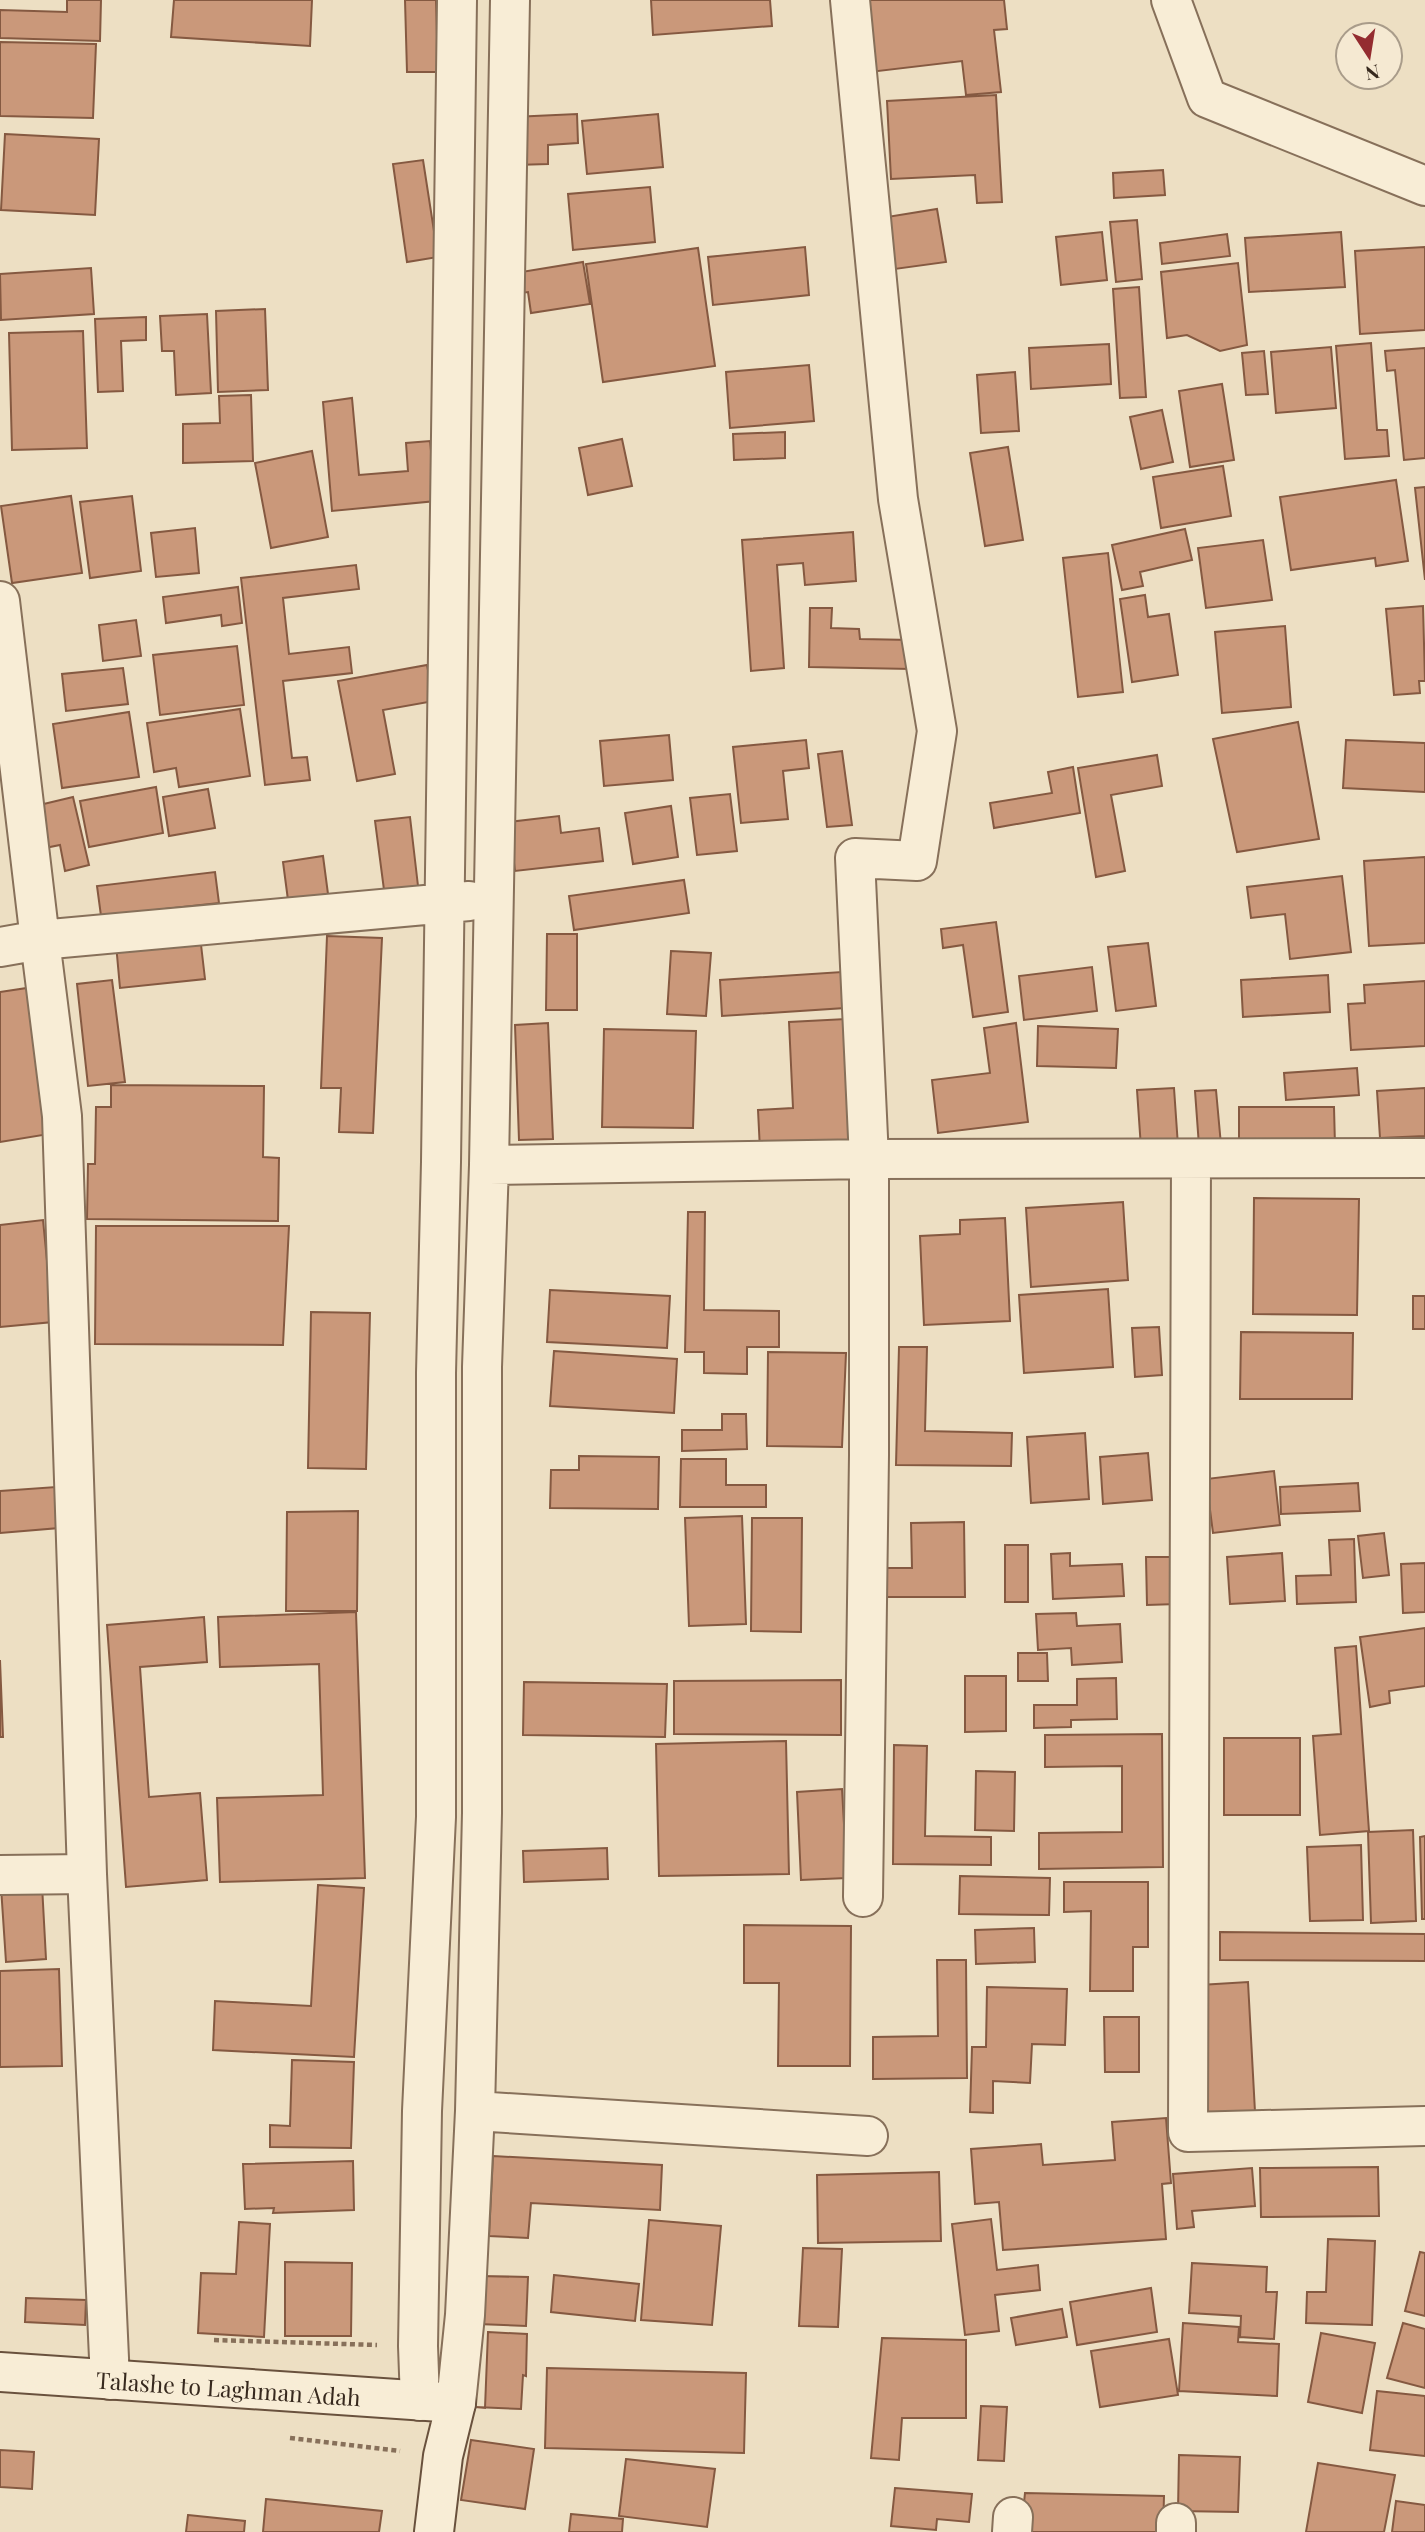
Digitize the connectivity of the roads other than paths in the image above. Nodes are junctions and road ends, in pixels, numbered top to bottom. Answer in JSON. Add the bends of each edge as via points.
{"nodes":[{"id":1,"x":457,"y":0,"type":"edge"},
{"id":2,"x":510,"y":0,"type":"edge"},
{"id":3,"x":850,"y":0,"type":"edge"},
{"id":4,"x":1171,"y":0,"type":"edge"},
{"id":5,"x":1425,"y":186,"type":"edge"},
{"id":6,"x":0,"y":601,"type":"edge"},
{"id":7,"x":493,"y":900,"type":"junction"},
{"id":8,"x":445,"y":902,"type":"junction"},
{"id":9,"x":40,"y":940,"type":"junction"},
{"id":10,"x":0,"y":947,"type":"edge"},
{"id":11,"x":869,"y":1158,"type":"junction"},
{"id":12,"x":1425,"y":1158,"type":"edge"},
{"id":13,"x":1191,"y":1159,"type":"junction"},
{"id":14,"x":489,"y":1164,"type":"junction"},
{"id":15,"x":88,"y":1874,"type":"junction"},
{"id":16,"x":0,"y":1875,"type":"edge"},
{"id":17,"x":863,"y":1897,"type":"dead end"},
{"id":18,"x":475,"y":2111,"type":"junction"},
{"id":19,"x":1425,"y":2126,"type":"edge"},
{"id":20,"x":868,"y":2136,"type":"dead end"},
{"id":21,"x":0,"y":2372,"type":"edge"},
{"id":22,"x":110,"y":2381,"type":"junction"},
{"id":23,"x":438,"y":2402,"type":"junction"},
{"id":24,"x":435,"y":2532,"type":"edge"}],
"edges":[{"from":1,"to":8,"type":"street"},
{"from":2,"to":7,"type":"street"},
{"from":3,"to":11,"type":"street","via":[[898,499],[937,731],[917,861],[855,858]]},
{"from":4,"to":5,"type":"street","via":[[1207,98]]},
{"from":6,"to":9,"type":"street"},
{"from":7,"to":8,"type":"street"},
{"from":7,"to":14,"type":"street"},
{"from":8,"to":9,"type":"street"},
{"from":8,"to":23,"type":"street","via":[[436,1373],[436,1817],[422,2111],[418,2346]]},
{"from":9,"to":10,"type":"street"},
{"from":9,"to":15,"type":"street","via":[[62,1116]]},
{"from":11,"to":13,"type":"street"},
{"from":11,"to":14,"type":"street"},
{"from":11,"to":17,"type":"street"},
{"from":12,"to":13,"type":"street"},
{"from":13,"to":19,"type":"street","via":[[1188,2132]]},
{"from":14,"to":18,"type":"street","via":[[482,1367],[482,1813]]},
{"from":15,"to":16,"type":"street"},
{"from":15,"to":22,"type":"street"},
{"from":18,"to":20,"type":"street"},
{"from":18,"to":23,"type":"street","via":[[464,2315]]},
{"from":21,"to":22,"type":"street","name":"Talashe to Laghman Adah"},
{"from":22,"to":23,"type":"street","name":"Talashe to Laghman Adah"},
{"from":23,"to":24,"type":"street","via":[[443,2456]]}]}
